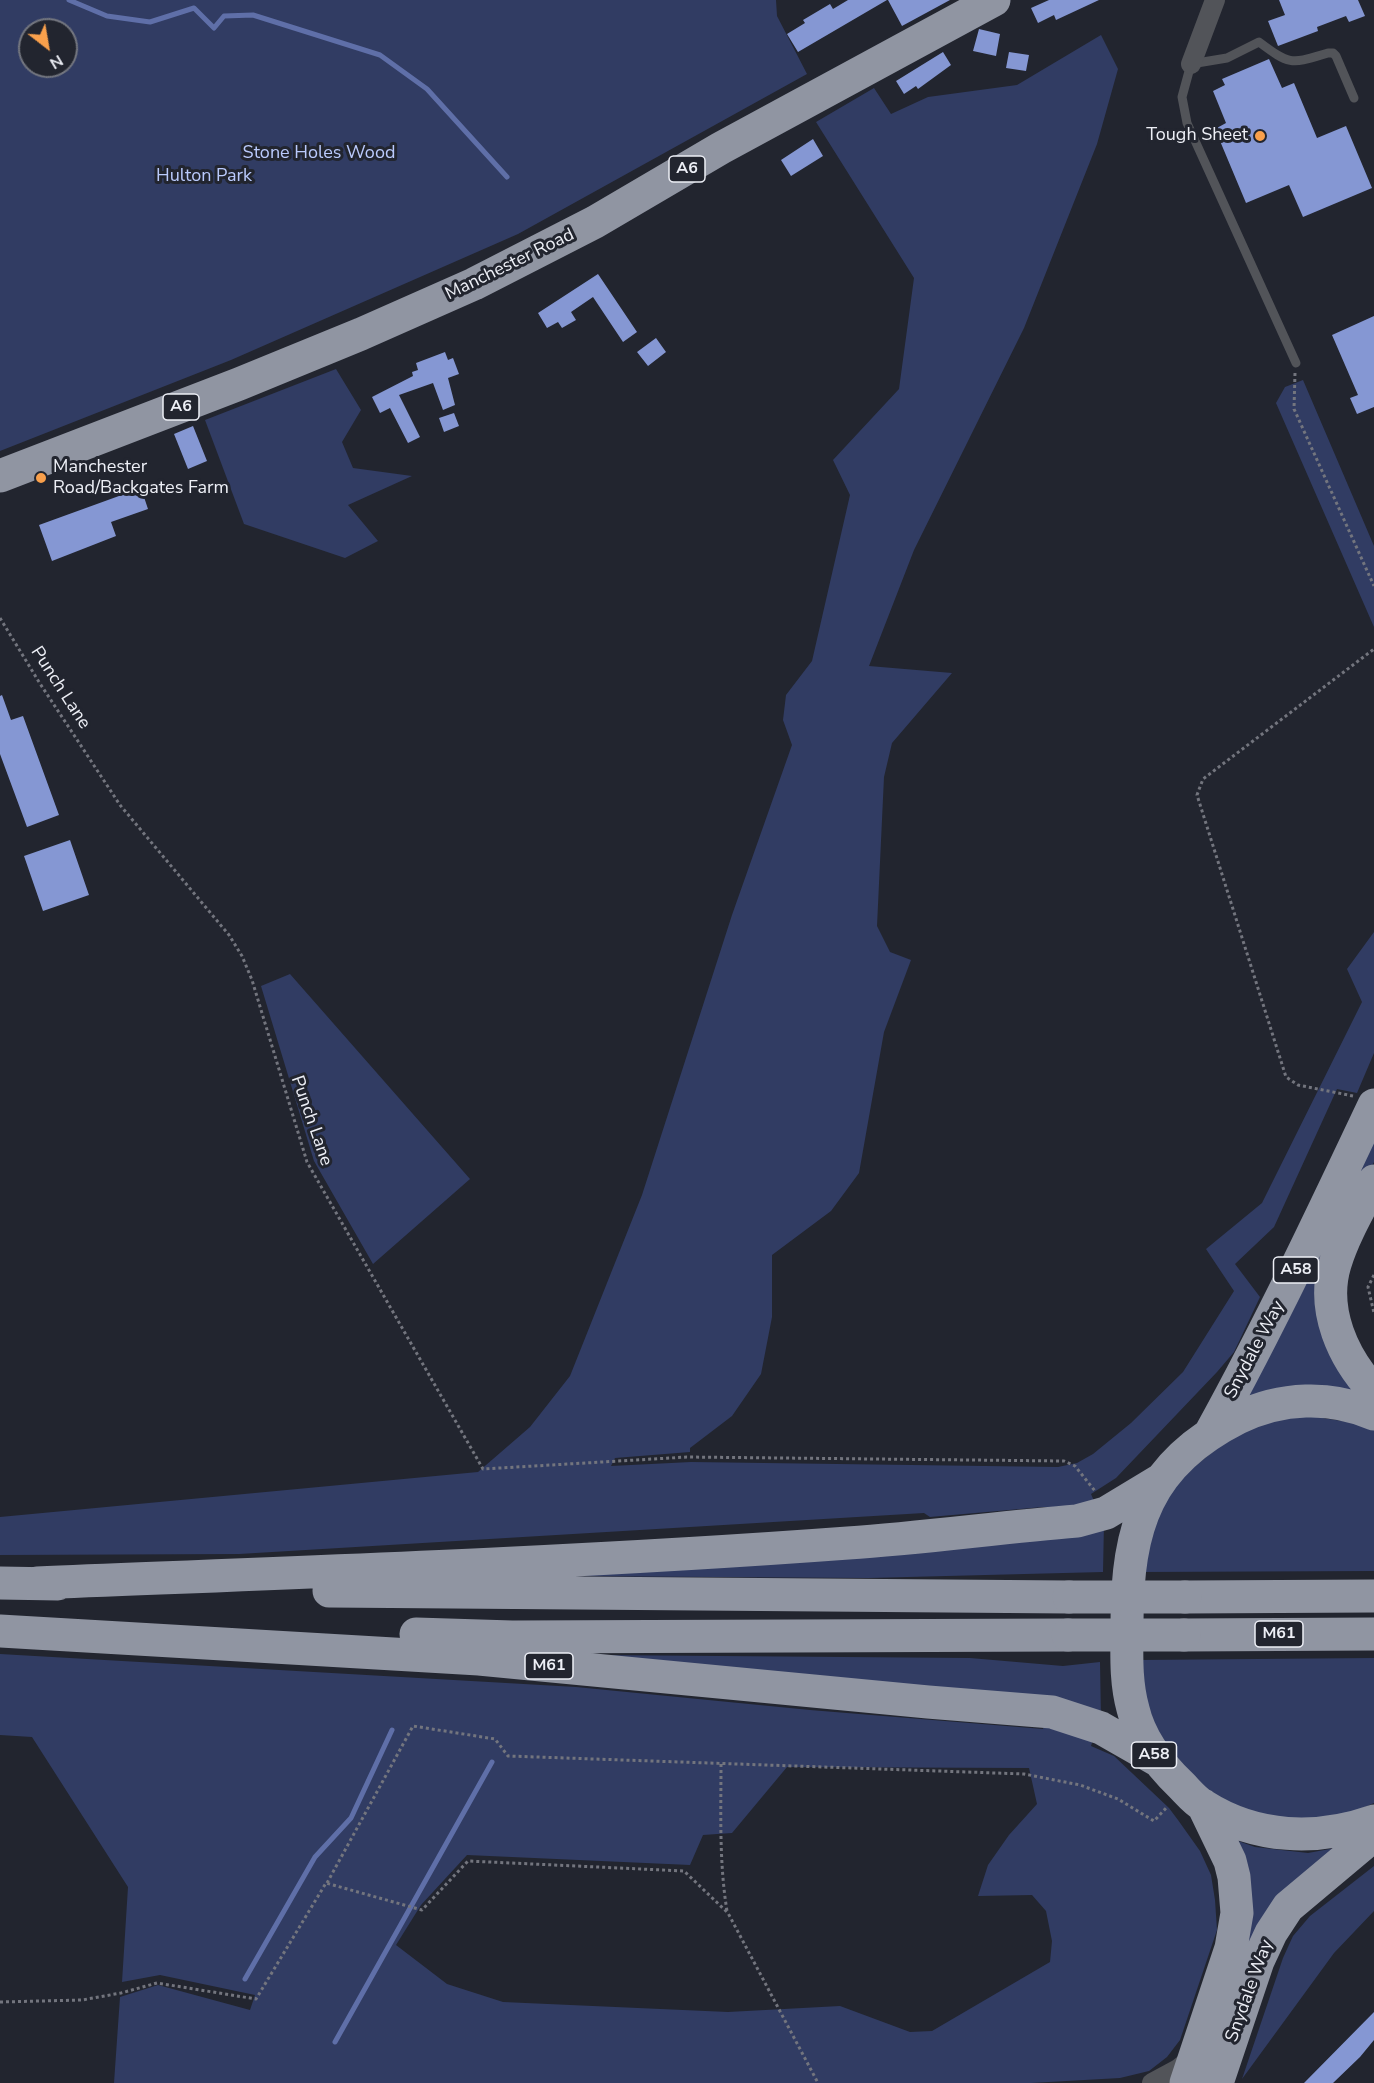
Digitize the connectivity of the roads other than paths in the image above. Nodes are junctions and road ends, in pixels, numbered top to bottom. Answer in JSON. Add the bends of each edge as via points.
{"nodes":[{"id":1,"x":1215,"y":0,"type":"edge"},
{"id":2,"x":987,"y":1,"type":"edge"},
{"id":3,"x":1191,"y":64,"type":"junction"},
{"id":4,"x":1354,"y":98,"type":"dead end"},
{"id":5,"x":1296,"y":363,"type":"road end"},
{"id":6,"x":0,"y":476,"type":"edge"},
{"id":7,"x":1367,"y":1101,"type":"edge"},
{"id":8,"x":1374,"y":1181,"type":"edge"},
{"id":9,"x":1255,"y":1352,"type":"junction"},
{"id":10,"x":1374,"y":1390,"type":"edge"},
{"id":11,"x":1374,"y":1414,"type":"edge"},
{"id":12,"x":1211,"y":1432,"type":"junction"},
{"id":13,"x":1159,"y":1481,"type":"junction"},
{"id":14,"x":1054,"y":1522,"type":"junction"},
{"id":15,"x":0,"y":1583,"type":"edge"},
{"id":16,"x":37,"y":1583,"type":"junction"},
{"id":17,"x":1374,"y":1596,"type":"edge"},
{"id":18,"x":0,"y":1621,"type":"edge"},
{"id":19,"x":0,"y":1631,"type":"edge"},
{"id":20,"x":1374,"y":1634,"type":"edge"},
{"id":21,"x":1157,"y":1760,"type":"junction"},
{"id":22,"x":1203,"y":1805,"type":"junction"},
{"id":23,"x":1374,"y":1821,"type":"edge"},
{"id":24,"x":1374,"y":1835,"type":"edge"},
{"id":25,"x":1191,"y":2069,"type":"edge"},
{"id":26,"x":1152,"y":2083,"type":"edge"},
{"id":27,"x":1217,"y":2083,"type":"edge"}],
"edges":[{"from":1,"to":3,"type":"street"},
{"from":2,"to":6,"type":"highway","name":"Manchester Road","number":"A6","via":[[595,222],[474,284],[239,384]]},
{"from":3,"to":4,"type":"lane","via":[[1227,58],[1259,42],[1288,61],[1333,53]]},
{"from":3,"to":5,"type":"lane","via":[[1182,97],[1187,123]]},
{"from":7,"to":9,"type":"highway","name":"Snydale Way","number":"A58","via":[[1317,1227]]},
{"from":8,"to":10,"type":"highway","number":"A58","via":[[1334,1267],[1332,1312],[1353,1366]]},
{"from":9,"to":12,"type":"highway","name":"Snydale Way","number":"A58"},
{"from":9,"to":14,"type":"highway","via":[[1227,1387],[1131,1485],[1102,1504]]},
{"from":11,"to":12,"type":"highway","number":"A58","via":[[1357,1406],[1322,1400],[1286,1402],[1250,1412]]},
{"from":12,"to":13,"type":"highway","number":"A58"},
{"from":13,"to":14,"type":"highway","via":[[1106,1513],[1084,1520]]},
{"from":13,"to":21,"type":"highway","number":"A58","via":[[1142,1513],[1132,1547],[1126,1678],[1133,1711]]},
{"from":14,"to":16,"type":"highway","number":"M61","via":[[851,1543],[682,1554]]},
{"from":15,"to":16,"type":"highway","number":"M61"},
{"from":16,"to":17,"type":"highway","number":"M61","bridge":true,"via":[[387,1593]]},
{"from":18,"to":20,"type":"highway","number":"M61","bridge":true,"via":[[512,1637]]},
{"from":19,"to":21,"type":"highway","number":"M61","via":[[479,1659],[1052,1712],[1096,1725]]},
{"from":21,"to":22,"type":"highway","number":"A58"},
{"from":22,"to":23,"type":"highway","number":"A58","via":[[1243,1825],[1282,1834],[1320,1834]]},
{"from":22,"to":25,"type":"highway","name":"Snydale Way","number":"A58","via":[[1230,1861],[1237,1913],[1232,1948]]},
{"from":24,"to":27,"type":"highway","name":"Snydale Way","via":[[1288,1907],[1271,1933]]},
{"from":25,"to":26,"type":"street","via":[[1178,2069]]}]}
